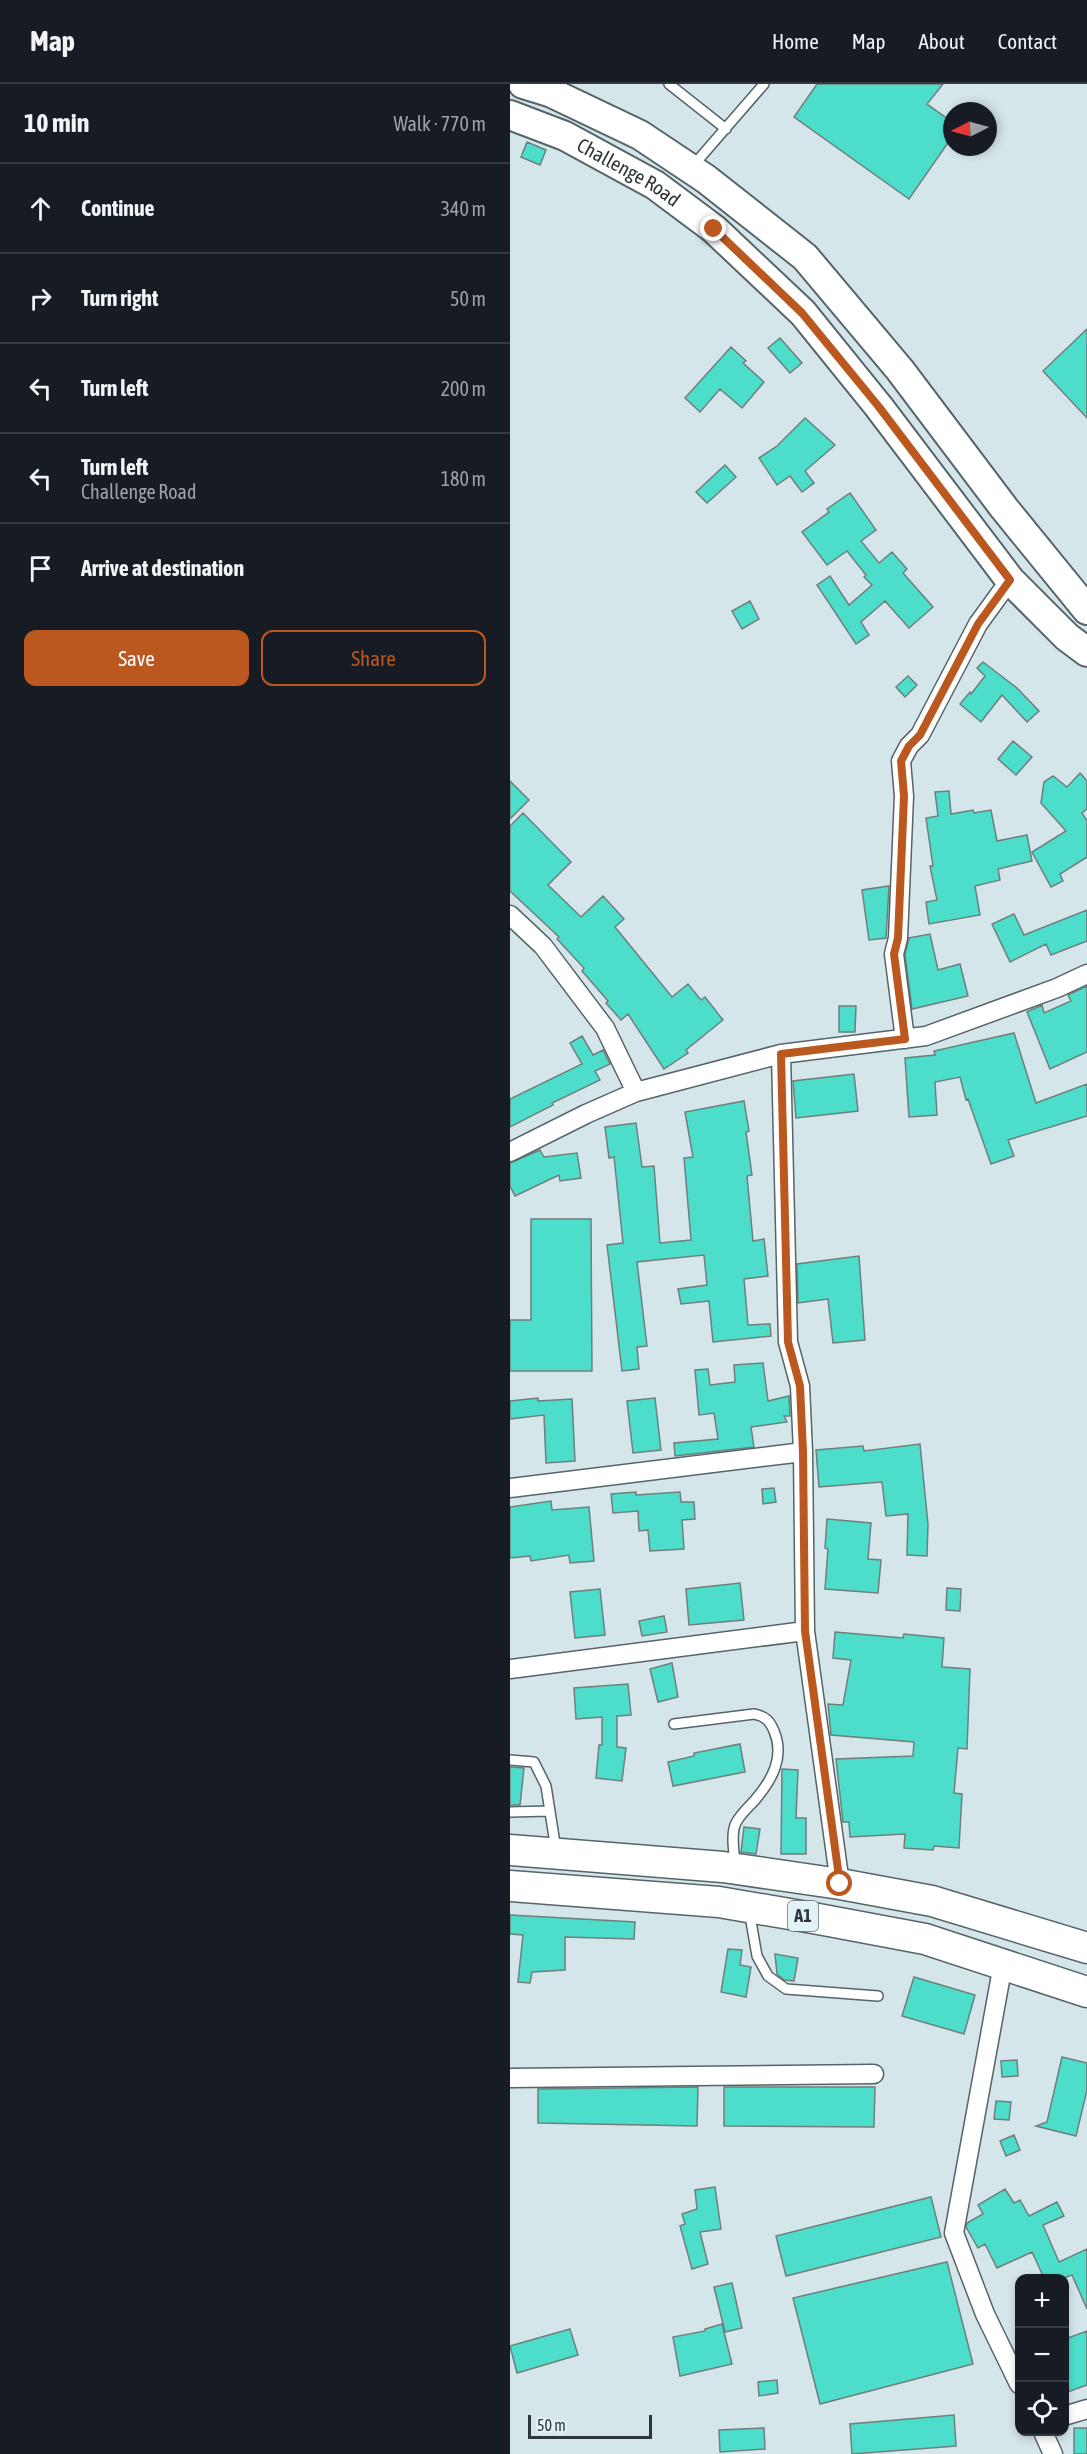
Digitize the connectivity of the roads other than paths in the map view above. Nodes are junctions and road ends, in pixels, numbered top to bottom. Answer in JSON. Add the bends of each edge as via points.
{"nodes":[{"id":1,"x":523,"y":84,"type":"edge"},
{"id":2,"x":669,"y":84,"type":"edge"},
{"id":3,"x":764,"y":84,"type":"edge"},
{"id":4,"x":510,"y":115,"type":"edge"},
{"id":5,"x":726,"y":129,"type":"junction"},
{"id":6,"x":690,"y":169,"type":"junction"},
{"id":7,"x":1010,"y":580,"type":"junction"},
{"id":8,"x":1087,"y":610,"type":"edge"},
{"id":9,"x":1087,"y":652,"type":"edge"},
{"id":10,"x":510,"y":915,"type":"edge"},
{"id":11,"x":1087,"y":974,"type":"edge"},
{"id":12,"x":905,"y":1039,"type":"junction"},
{"id":13,"x":781,"y":1054,"type":"junction"},
{"id":14,"x":636,"y":1092,"type":"junction"},
{"id":15,"x":510,"y":1152,"type":"edge"},
{"id":16,"x":803,"y":1452,"type":"junction"},
{"id":17,"x":510,"y":1488,"type":"edge"},
{"id":18,"x":805,"y":1631,"type":"junction"},
{"id":19,"x":510,"y":1670,"type":"edge"},
{"id":20,"x":674,"y":1724,"type":"dead end"},
{"id":21,"x":510,"y":1760,"type":"edge"},
{"id":22,"x":549,"y":1811,"type":"junction"},
{"id":23,"x":510,"y":1812,"type":"edge"},
{"id":24,"x":510,"y":1850,"type":"edge"},
{"id":25,"x":556,"y":1852,"type":"junction"},
{"id":26,"x":735,"y":1869,"type":"junction"},
{"id":27,"x":840,"y":1884,"type":"junction"},
{"id":28,"x":510,"y":1886,"type":"edge"},
{"id":29,"x":749,"y":1907,"type":"junction"},
{"id":30,"x":1087,"y":1948,"type":"edge"},
{"id":31,"x":1003,"y":1964,"type":"junction"},
{"id":32,"x":1087,"y":1992,"type":"edge"},
{"id":33,"x":878,"y":1996,"type":"dead end"},
{"id":34,"x":874,"y":2074,"type":"dead end"},
{"id":35,"x":510,"y":2078,"type":"edge"},
{"id":36,"x":1019,"y":2382,"type":"edge"},
{"id":37,"x":1087,"y":2409,"type":"edge"},
{"id":38,"x":1069,"y":2415,"type":"edge"},
{"id":39,"x":1045,"y":2436,"type":"edge"},
{"id":40,"x":1053,"y":2454,"type":"edge"}],
"edges":[{"from":1,"to":6,"type":"main road","name":"Challenge Road","via":[[552,93],[640,135]]},
{"from":2,"to":5,"type":"lane"},
{"from":3,"to":5,"type":"lane"},
{"from":4,"to":7,"type":"main road","name":"Challenge Road","via":[[565,136],[656,185],[714,229],[802,313]]},
{"from":5,"to":6,"type":"lane"},
{"from":6,"to":8,"type":"main road","name":"Challenge Road","via":[[805,257],[900,370]]},
{"from":7,"to":9,"type":"main road","name":"Challenge Road"},
{"from":7,"to":12,"type":"street","via":[[978,624],[920,735],[901,761],[904,796],[894,954]]},
{"from":10,"to":14,"type":"street","via":[[543,946],[605,1028]]},
{"from":11,"to":12,"type":"street","via":[[926,1036]]},
{"from":12,"to":13,"type":"street"},
{"from":13,"to":14,"type":"street"},
{"from":13,"to":16,"type":"street","via":[[788,1342],[800,1386]]},
{"from":14,"to":15,"type":"street"},
{"from":16,"to":17,"type":"street"},
{"from":16,"to":18,"type":"street"},
{"from":18,"to":19,"type":"street"},
{"from":18,"to":27,"type":"street"},
{"from":20,"to":26,"type":"lane","via":[[754,1714],[764,1717],[773,1729],[778,1758],[767,1783],[734,1826]]},
{"from":21,"to":22,"type":"lane","via":[[534,1761],[546,1786]]},
{"from":22,"to":23,"type":"lane"},
{"from":22,"to":25,"type":"lane"},
{"from":24,"to":25,"type":"highway","number":"A1"},
{"from":25,"to":26,"type":"highway","number":"A1"},
{"from":26,"to":27,"type":"highway","number":"A1"},
{"from":27,"to":30,"type":"highway","number":"A1","via":[[932,1901]]},
{"from":28,"to":29,"type":"highway","number":"A1"},
{"from":29,"to":31,"type":"highway","number":"A1","via":[[925,1939]]},
{"from":29,"to":33,"type":"lane","via":[[757,1956],[768,1976],[786,1989]]},
{"from":31,"to":32,"type":"highway","number":"A1"},
{"from":31,"to":36,"type":"street","via":[[954,2234],[985,2314]]},
{"from":34,"to":35,"type":"street"},
{"from":37,"to":38,"type":"street"},
{"from":39,"to":40,"type":"street"}]}
